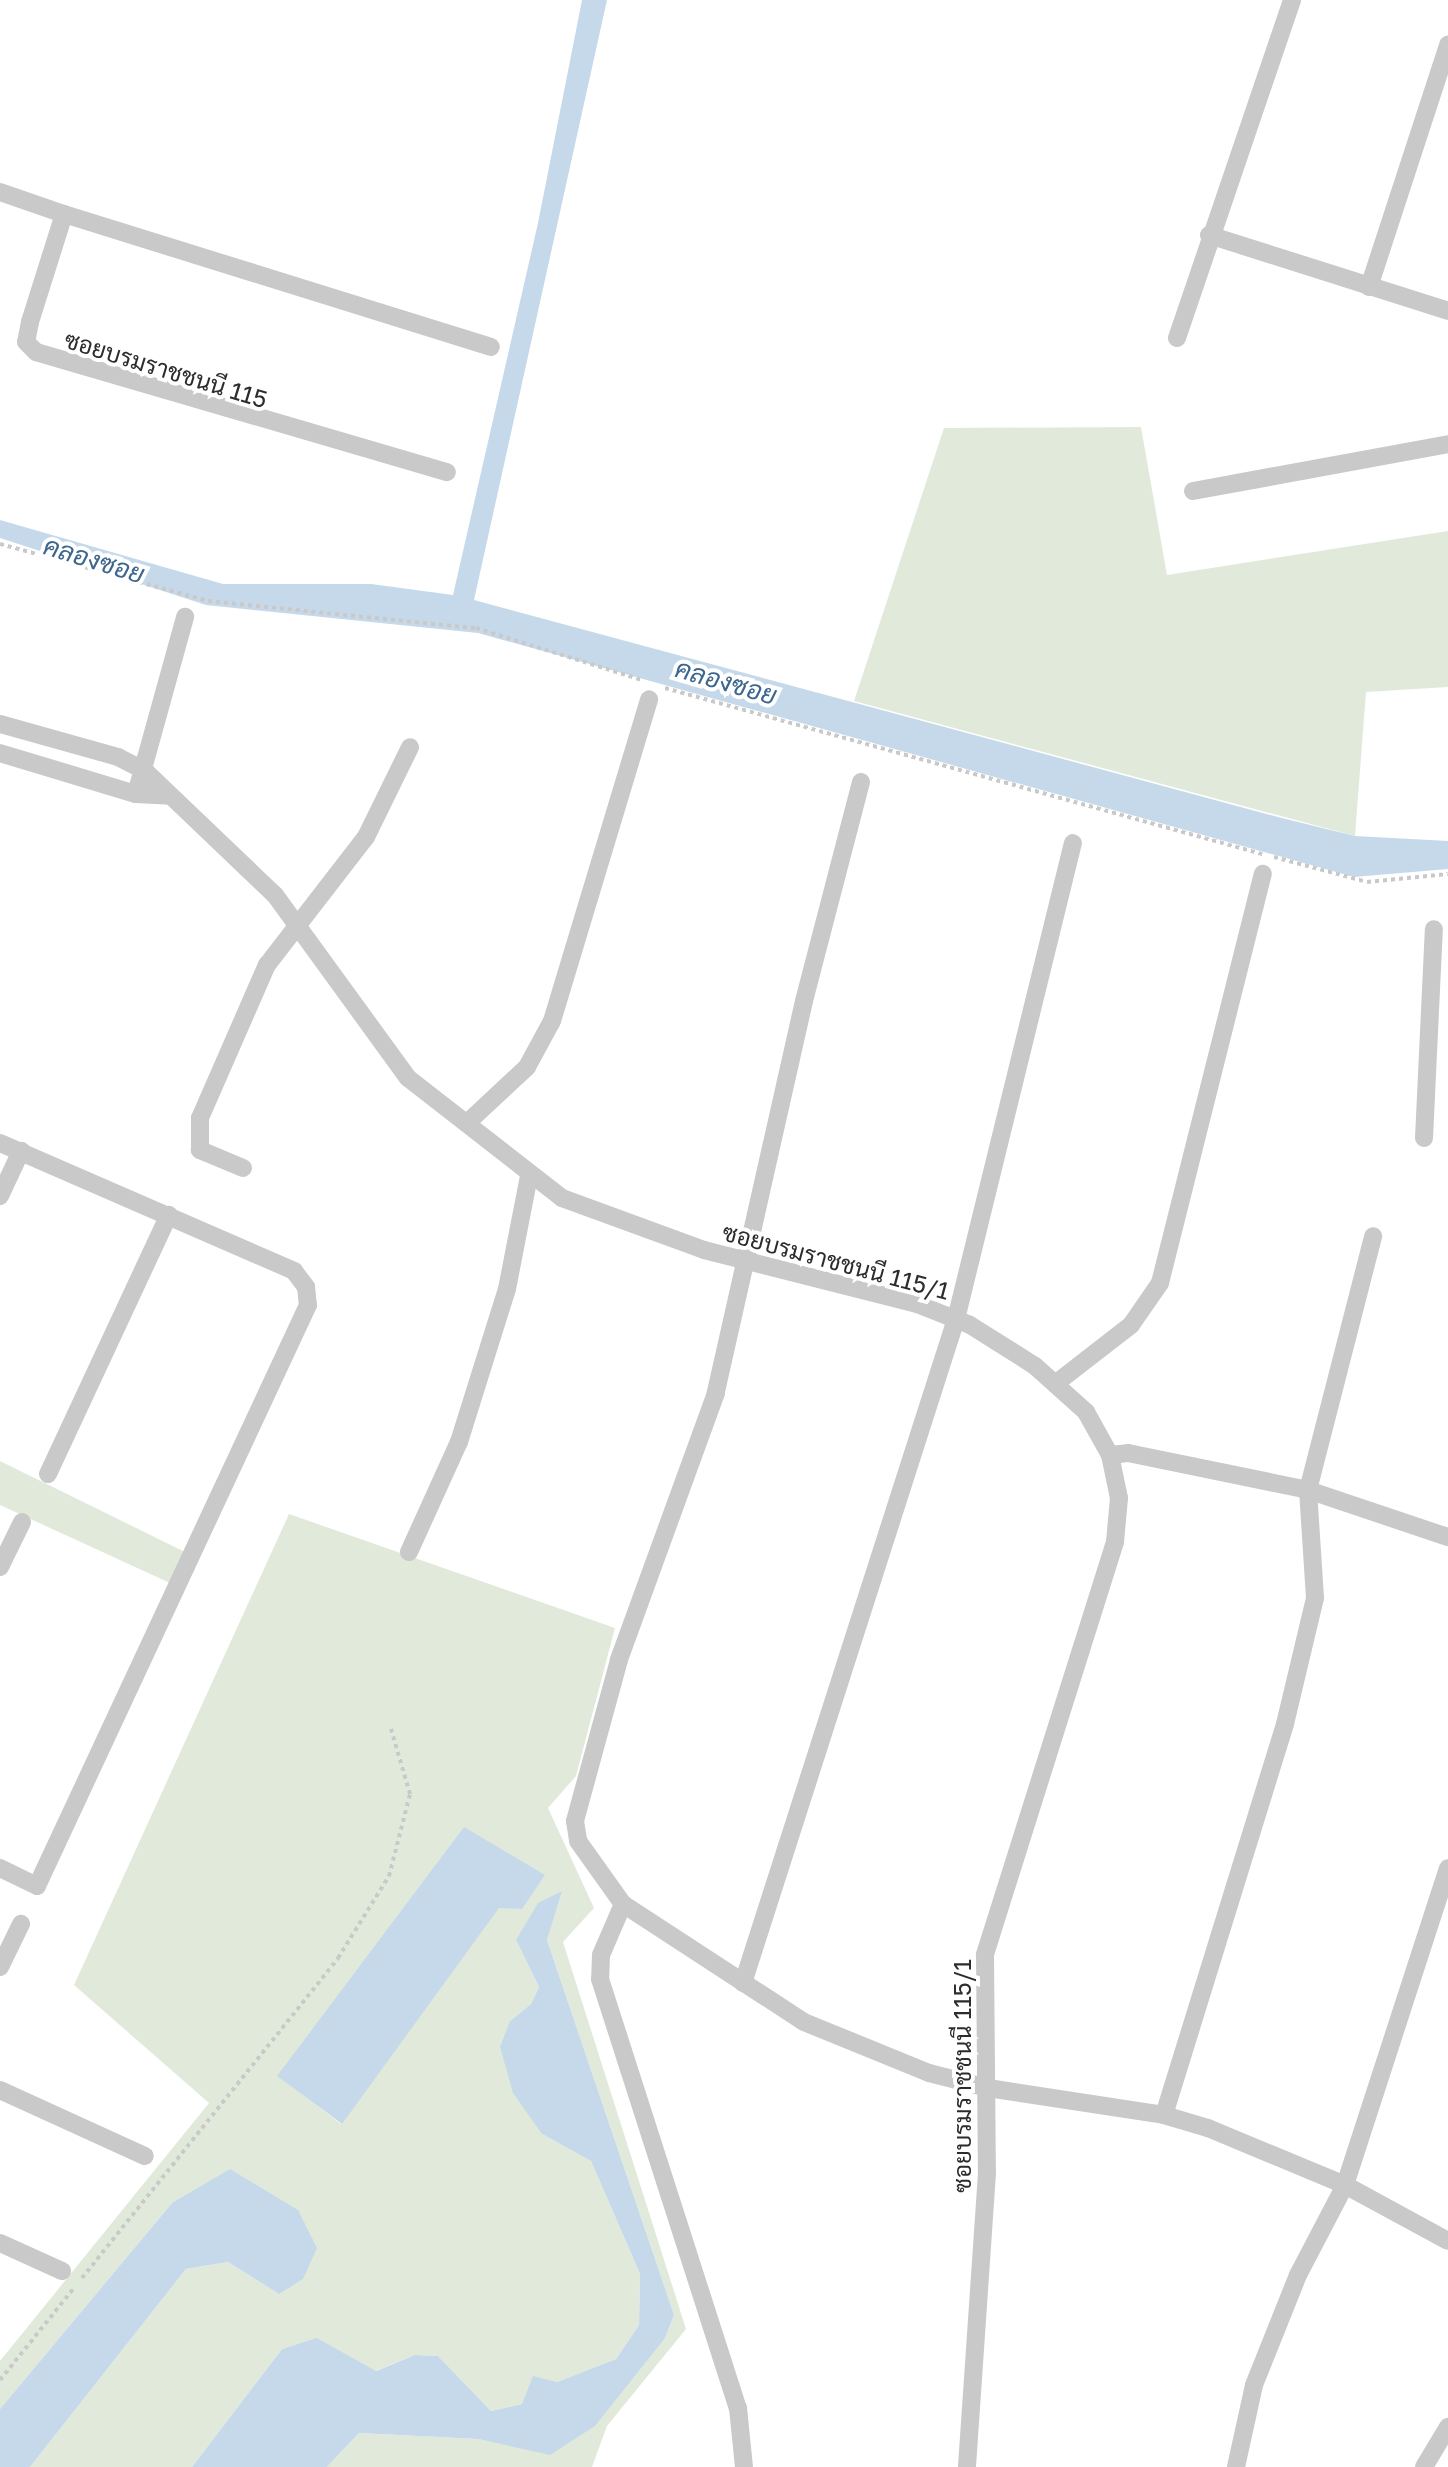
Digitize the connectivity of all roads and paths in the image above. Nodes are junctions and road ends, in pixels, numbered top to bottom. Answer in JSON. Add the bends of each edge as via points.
{"nodes":[{"id":1,"x":1292,"y":0,"type":"edge"},
{"id":2,"x":1448,"y":45,"type":"edge"},
{"id":3,"x":0,"y":192,"type":"edge"},
{"id":4,"x":64,"y":214,"type":"junction"},
{"id":5,"x":1209,"y":235,"type":"junction"},
{"id":6,"x":1369,"y":287,"type":"junction"},
{"id":7,"x":1448,"y":311,"type":"edge"},
{"id":8,"x":1177,"y":338,"type":"dead end"},
{"id":9,"x":491,"y":347,"type":"dead end"},
{"id":10,"x":1448,"y":444,"type":"edge"},
{"id":11,"x":447,"y":472,"type":"dead end"},
{"id":12,"x":1193,"y":491,"type":"dead end"},
{"id":13,"x":0,"y":544,"type":"edge"},
{"id":14,"x":185,"y":617,"type":"dead end"},
{"id":15,"x":649,"y":699,"type":"dead end"},
{"id":16,"x":0,"y":724,"type":"edge"},
{"id":17,"x":22,"y":730,"type":"junction"},
{"id":18,"x":410,"y":747,"type":"dead end"},
{"id":19,"x":8,"y":755,"type":"edge"},
{"id":20,"x":144,"y":770,"type":"junction"},
{"id":21,"x":861,"y":782,"type":"dead end"},
{"id":22,"x":136,"y":794,"type":"junction"},
{"id":23,"x":170,"y":796,"type":"junction"},
{"id":24,"x":1073,"y":843,"type":"dead end"},
{"id":25,"x":1263,"y":874,"type":"dead end"},
{"id":26,"x":1448,"y":874,"type":"edge"},
{"id":27,"x":297,"y":926,"type":"junction"},
{"id":28,"x":1434,"y":929,"type":"dead end"},
{"id":29,"x":1440,"y":985,"type":"edge"},
{"id":30,"x":467,"y":1123,"type":"junction"},
{"id":31,"x":1424,"y":1138,"type":"dead end"},
{"id":32,"x":0,"y":1143,"type":"edge"},
{"id":33,"x":21,"y":1151,"type":"junction"},
{"id":34,"x":243,"y":1168,"type":"dead end"},
{"id":35,"x":529,"y":1176,"type":"junction"},
{"id":36,"x":0,"y":1196,"type":"edge"},
{"id":37,"x":169,"y":1215,"type":"junction"},
{"id":38,"x":1373,"y":1236,"type":"dead end"},
{"id":39,"x":745,"y":1262,"type":"junction"},
{"id":40,"x":956,"y":1319,"type":"junction"},
{"id":41,"x":1055,"y":1384,"type":"junction"},
{"id":42,"x":1110,"y":1455,"type":"junction"},
{"id":43,"x":48,"y":1474,"type":"dead end"},
{"id":44,"x":1308,"y":1490,"type":"junction"},
{"id":45,"x":22,"y":1522,"type":"dead end"},
{"id":46,"x":1448,"y":1537,"type":"edge"},
{"id":47,"x":409,"y":1552,"type":"dead end"},
{"id":48,"x":0,"y":1567,"type":"edge"},
{"id":49,"x":391,"y":1729,"type":"dead end"},
{"id":50,"x":0,"y":1868,"type":"edge"},
{"id":51,"x":1448,"y":1868,"type":"edge"},
{"id":52,"x":623,"y":1904,"type":"junction"},
{"id":53,"x":21,"y":1924,"type":"dead end"},
{"id":54,"x":0,"y":1967,"type":"edge"},
{"id":55,"x":743,"y":1983,"type":"junction"},
{"id":56,"x":988,"y":2088,"type":"junction"},
{"id":57,"x":0,"y":2090,"type":"edge"},
{"id":58,"x":1164,"y":2115,"type":"junction"},
{"id":59,"x":145,"y":2156,"type":"dead end"},
{"id":60,"x":1345,"y":2185,"type":"junction"},
{"id":61,"x":1448,"y":2241,"type":"edge"},
{"id":62,"x":0,"y":2243,"type":"edge"},
{"id":63,"x":62,"y":2271,"type":"dead end"},
{"id":64,"x":0,"y":2380,"type":"edge"},
{"id":65,"x":1448,"y":2427,"type":"edge"},
{"id":66,"x":744,"y":2467,"type":"edge"},
{"id":67,"x":967,"y":2467,"type":"edge"},
{"id":68,"x":1236,"y":2467,"type":"edge"},
{"id":69,"x":1424,"y":2467,"type":"edge"}],
"edges":[{"from":1,"to":5,"type":"street"},
{"from":2,"to":6,"type":"street"},
{"from":3,"to":4,"type":"street"},
{"from":4,"to":9,"type":"street"},
{"from":4,"to":11,"type":"street","name":"ซอยบรมราชชนนี 115","via":[[30,322],[26,342],[36,352]]},
{"from":5,"to":6,"type":"street"},
{"from":5,"to":8,"type":"street"},
{"from":6,"to":7,"type":"street"},
{"from":10,"to":12,"type":"street"},
{"from":13,"to":26,"type":"path","via":[[208,601],[476,628],[736,710],[1367,882]]},
{"from":14,"to":20,"type":"street"},
{"from":15,"to":30,"type":"street","via":[[552,1021],[527,1067]]},
{"from":16,"to":17,"type":"street","name":"ซอยบรมราชชนนี 115/1"},
{"from":17,"to":19,"type":"street"},
{"from":17,"to":20,"type":"street","name":"ซอยบรมราชชนนี 115/1","via":[[118,757]]},
{"from":18,"to":27,"type":"street","via":[[366,837]]},
{"from":19,"to":22,"type":"street"},
{"from":20,"to":22,"type":"street"},
{"from":20,"to":23,"type":"street","name":"ซอยบรมราชชนนี 115/1"},
{"from":21,"to":39,"type":"street"},
{"from":22,"to":23,"type":"street"},
{"from":23,"to":27,"type":"street","name":"ซอยบรมราชชนนี 115/1","via":[[275,895]]},
{"from":24,"to":40,"type":"street"},
{"from":25,"to":41,"type":"street","via":[[1160,1283],[1131,1325]]},
{"from":27,"to":30,"type":"street","name":"ซอยบรมราชชนนี 115/1","via":[[408,1078]]},
{"from":27,"to":34,"type":"street","via":[[267,965],[200,1118],[200,1150]]},
{"from":28,"to":29,"type":"street"},
{"from":29,"to":31,"type":"street"},
{"from":30,"to":35,"type":"street","name":"ซอยบรมราชชนนี 115/1"},
{"from":32,"to":33,"type":"street"},
{"from":33,"to":36,"type":"street"},
{"from":33,"to":37,"type":"street"},
{"from":35,"to":39,"type":"street","name":"ซอยบรมราชชนนี 115/1","via":[[562,1198]]},
{"from":35,"to":47,"type":"street","via":[[507,1289],[459,1442]]},
{"from":37,"to":43,"type":"street"},
{"from":37,"to":50,"type":"street","via":[[294,1271],[306,1287],[308,1305],[37,1886]]},
{"from":38,"to":44,"type":"street"},
{"from":39,"to":40,"type":"street","name":"ซอยบรมราชชนนี 115/1","via":[[917,1304]]},
{"from":39,"to":52,"type":"street","via":[[716,1393],[619,1660],[575,1821],[578,1841]]},
{"from":40,"to":41,"type":"street","name":"ซอยบรมราชชนนี 115/1","via":[[1035,1366]]},
{"from":40,"to":55,"type":"street"},
{"from":41,"to":42,"type":"street","name":"ซอยบรมราชชนนี 115/1","via":[[1086,1412]]},
{"from":42,"to":44,"type":"street","via":[[1128,1453]]},
{"from":42,"to":56,"type":"street","name":"ซอยบรมราชชนนี 115/1","via":[[1119,1498],[1115,1542],[985,1955]]},
{"from":44,"to":46,"type":"street"},
{"from":44,"to":58,"type":"street","via":[[1315,1598],[1285,1724]]},
{"from":45,"to":48,"type":"street"},
{"from":49,"to":64,"type":"path","via":[[410,1794],[389,1876],[338,1958]]},
{"from":51,"to":60,"type":"street"},
{"from":52,"to":55,"type":"street"},
{"from":52,"to":66,"type":"street","via":[[601,1955],[600,1979],[738,2408]]},
{"from":53,"to":54,"type":"street"},
{"from":55,"to":56,"type":"street","via":[[816,2027],[929,2073]]},
{"from":56,"to":58,"type":"street"},
{"from":56,"to":67,"type":"street","name":"ซอยบรมราชชนนี 115/1","via":[[984,2235]]},
{"from":57,"to":59,"type":"street"},
{"from":58,"to":60,"type":"street","via":[[1274,2152]]},
{"from":60,"to":61,"type":"street"},
{"from":60,"to":68,"type":"street","via":[[1298,2275],[1254,2385]]},
{"from":62,"to":63,"type":"street"},
{"from":65,"to":69,"type":"street"}]}
